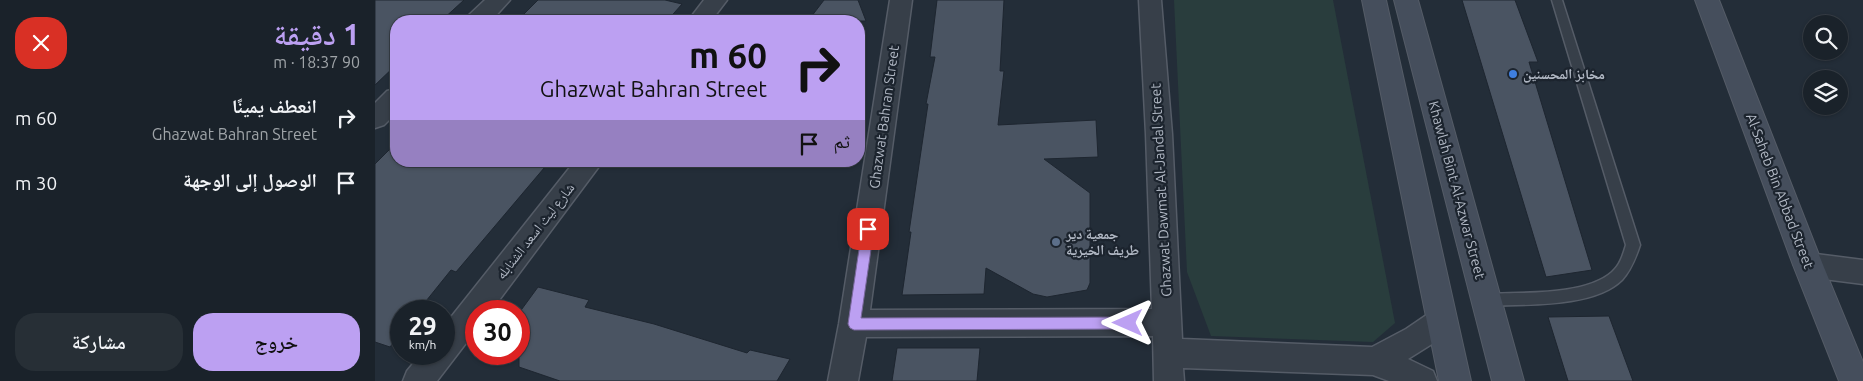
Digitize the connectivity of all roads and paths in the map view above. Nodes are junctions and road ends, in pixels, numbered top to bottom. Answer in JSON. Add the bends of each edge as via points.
{"nodes":[{"id":1,"x":499,"y":0,"type":"edge"},
{"id":2,"x":716,"y":0,"type":"edge"},
{"id":3,"x":901,"y":0,"type":"edge"},
{"id":4,"x":1150,"y":0,"type":"edge"},
{"id":5,"x":1374,"y":0,"type":"edge"},
{"id":6,"x":1406,"y":0,"type":"edge"},
{"id":7,"x":1557,"y":0,"type":"edge"},
{"id":8,"x":1707,"y":0,"type":"edge"},
{"id":9,"x":483,"y":15,"type":"edge"},
{"id":10,"x":704,"y":15,"type":"edge"},
{"id":11,"x":390,"y":104,"type":"edge"},
{"id":12,"x":375,"y":118,"type":"edge"},
{"id":13,"x":585,"y":167,"type":"edge"},
{"id":14,"x":1808,"y":265,"type":"junction"},
{"id":15,"x":1863,"y":272,"type":"edge"},
{"id":16,"x":1487,"y":300,"type":"junction"},
{"id":17,"x":1167,"y":322,"type":"junction"},
{"id":18,"x":1441,"y":322,"type":"junction"},
{"id":19,"x":854,"y":324,"type":"junction"},
{"id":20,"x":455,"y":334,"type":"edge"},
{"id":21,"x":1373,"y":361,"type":"junction"},
{"id":22,"x":431,"y":365,"type":"edge"},
{"id":23,"x":1169,"y":367,"type":"edge"},
{"id":24,"x":418,"y":381,"type":"edge"},
{"id":25,"x":843,"y":381,"type":"edge"},
{"id":26,"x":1422,"y":381,"type":"edge"},
{"id":27,"x":1455,"y":381,"type":"edge"},
{"id":28,"x":1508,"y":381,"type":"edge"},
{"id":29,"x":1855,"y":381,"type":"edge"}],
"edges":[{"from":1,"to":9,"type":"street"},
{"from":2,"to":10,"type":"street"},
{"from":3,"to":19,"type":"street","name":"Ghazwat Bahran Street"},
{"from":4,"to":17,"type":"street","name":"Ghazwat Dawmat Al-Jandal Street"},
{"from":5,"to":18,"type":"street"},
{"from":6,"to":16,"type":"street","name":"Khawlah Bint Al-Azwar Street"},
{"from":7,"to":16,"type":"lane","via":[[1633,245],[1628,262],[1612,281],[1578,294]]},
{"from":8,"to":14,"type":"street","name":"Al-Saheb Bin Abbad Street"},
{"from":11,"to":12,"type":"street"},
{"from":13,"to":20,"type":"street","name":"شارع ليث اسعد الشنابله"},
{"from":14,"to":15,"type":"street"},
{"from":14,"to":29,"type":"street","name":"Al-Saheb Bin Abbad Street"},
{"from":16,"to":28,"type":"street","name":"Khawlah Bint Al-Azwar Street"},
{"from":17,"to":19,"type":"street"},
{"from":17,"to":23,"type":"street","name":"Ghazwat Dawmat Al-Jandal Street"},
{"from":18,"to":21,"type":"street","via":[[1420,338]]},
{"from":18,"to":27,"type":"street"},
{"from":19,"to":25,"type":"street","name":"Ghazwat Bahran Street"},
{"from":21,"to":23,"type":"street"},
{"from":21,"to":26,"type":"street"},
{"from":22,"to":24,"type":"street"}]}
